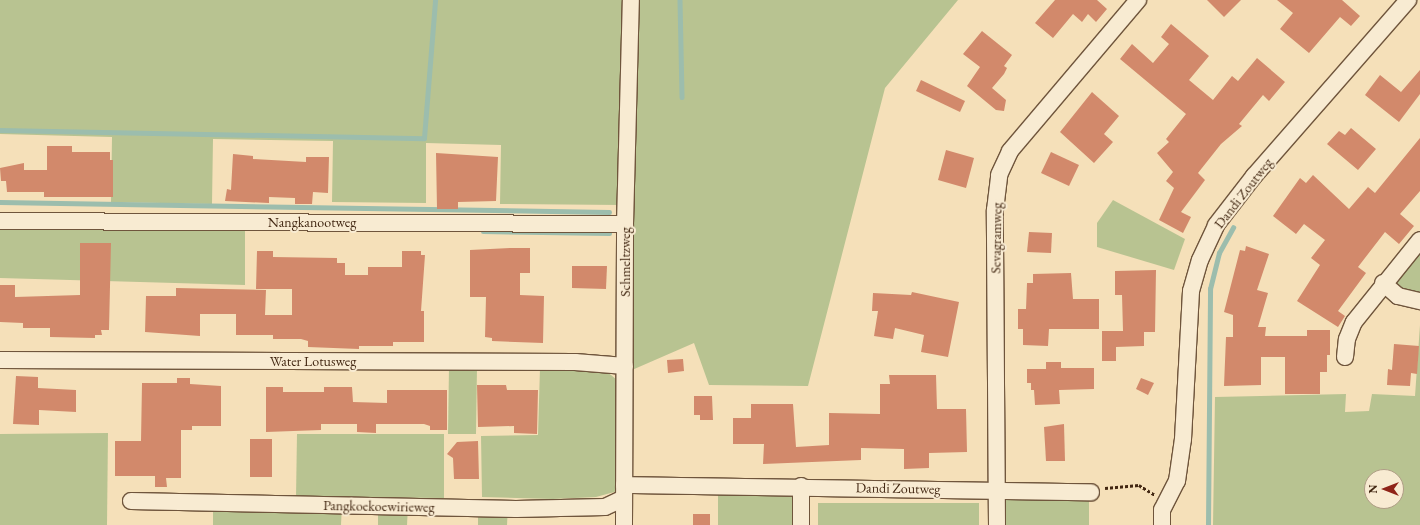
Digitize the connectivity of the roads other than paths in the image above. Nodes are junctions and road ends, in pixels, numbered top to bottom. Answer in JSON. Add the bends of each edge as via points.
{"nodes":[{"id":1,"x":631,"y":0,"type":"edge"},
{"id":2,"x":1138,"y":0,"type":"edge"},
{"id":3,"x":1408,"y":0,"type":"edge"},
{"id":4,"x":0,"y":220,"type":"edge"},
{"id":5,"x":625,"y":224,"type":"junction"},
{"id":6,"x":1420,"y":240,"type":"edge"},
{"id":7,"x":1383,"y":283,"type":"junction"},
{"id":8,"x":1420,"y":301,"type":"edge"},
{"id":9,"x":1346,"y":357,"type":"dead end"},
{"id":10,"x":0,"y":360,"type":"edge"},
{"id":11,"x":625,"y":366,"type":"junction"},
{"id":12,"x":801,"y":486,"type":"junction"},
{"id":13,"x":997,"y":490,"type":"junction"},
{"id":14,"x":624,"y":491,"type":"junction"},
{"id":15,"x":1091,"y":492,"type":"road end"},
{"id":16,"x":131,"y":501,"type":"dead end"},
{"id":17,"x":624,"y":525,"type":"edge"},
{"id":18,"x":801,"y":525,"type":"edge"},
{"id":19,"x":997,"y":525,"type":"edge"},
{"id":20,"x":1162,"y":525,"type":"edge"}],
"edges":[{"from":1,"to":5,"type":"street","name":"Schmeltzweg"},
{"from":2,"to":13,"type":"street","name":"Sevagramweg","via":[[1010,150],[999,175],[996,210]]},
{"from":3,"to":20,"type":"street","name":"Dandi Zoutweg","via":[[1254,176],[1216,224],[1200,260],[1191,292],[1183,440],[1177,481],[1165,502]]},
{"from":4,"to":5,"type":"street","name":"Nangkanootweg"},
{"from":5,"to":11,"type":"street","name":"Schmeltzweg"},
{"from":6,"to":7,"type":"street"},
{"from":7,"to":8,"type":"street","via":[[1398,296]]},
{"from":7,"to":9,"type":"street","via":[[1354,322],[1347,339]]},
{"from":10,"to":11,"type":"street","name":"Water Lotusweg","via":[[575,362]]},
{"from":11,"to":14,"type":"street","name":"Schmeltzweg"},
{"from":12,"to":13,"type":"street","name":"Dandi Zoutweg"},
{"from":12,"to":14,"type":"street","name":"Dandi Zoutweg"},
{"from":12,"to":18,"type":"street"},
{"from":13,"to":15,"type":"street","name":"Dandi Zoutweg"},
{"from":13,"to":19,"type":"street","name":"Sevagramweg"},
{"from":14,"to":16,"type":"street","name":"Pangkoekoewirieweg","via":[[605,507],[516,509]]},
{"from":14,"to":17,"type":"street","name":"Schmeltzweg"}]}
